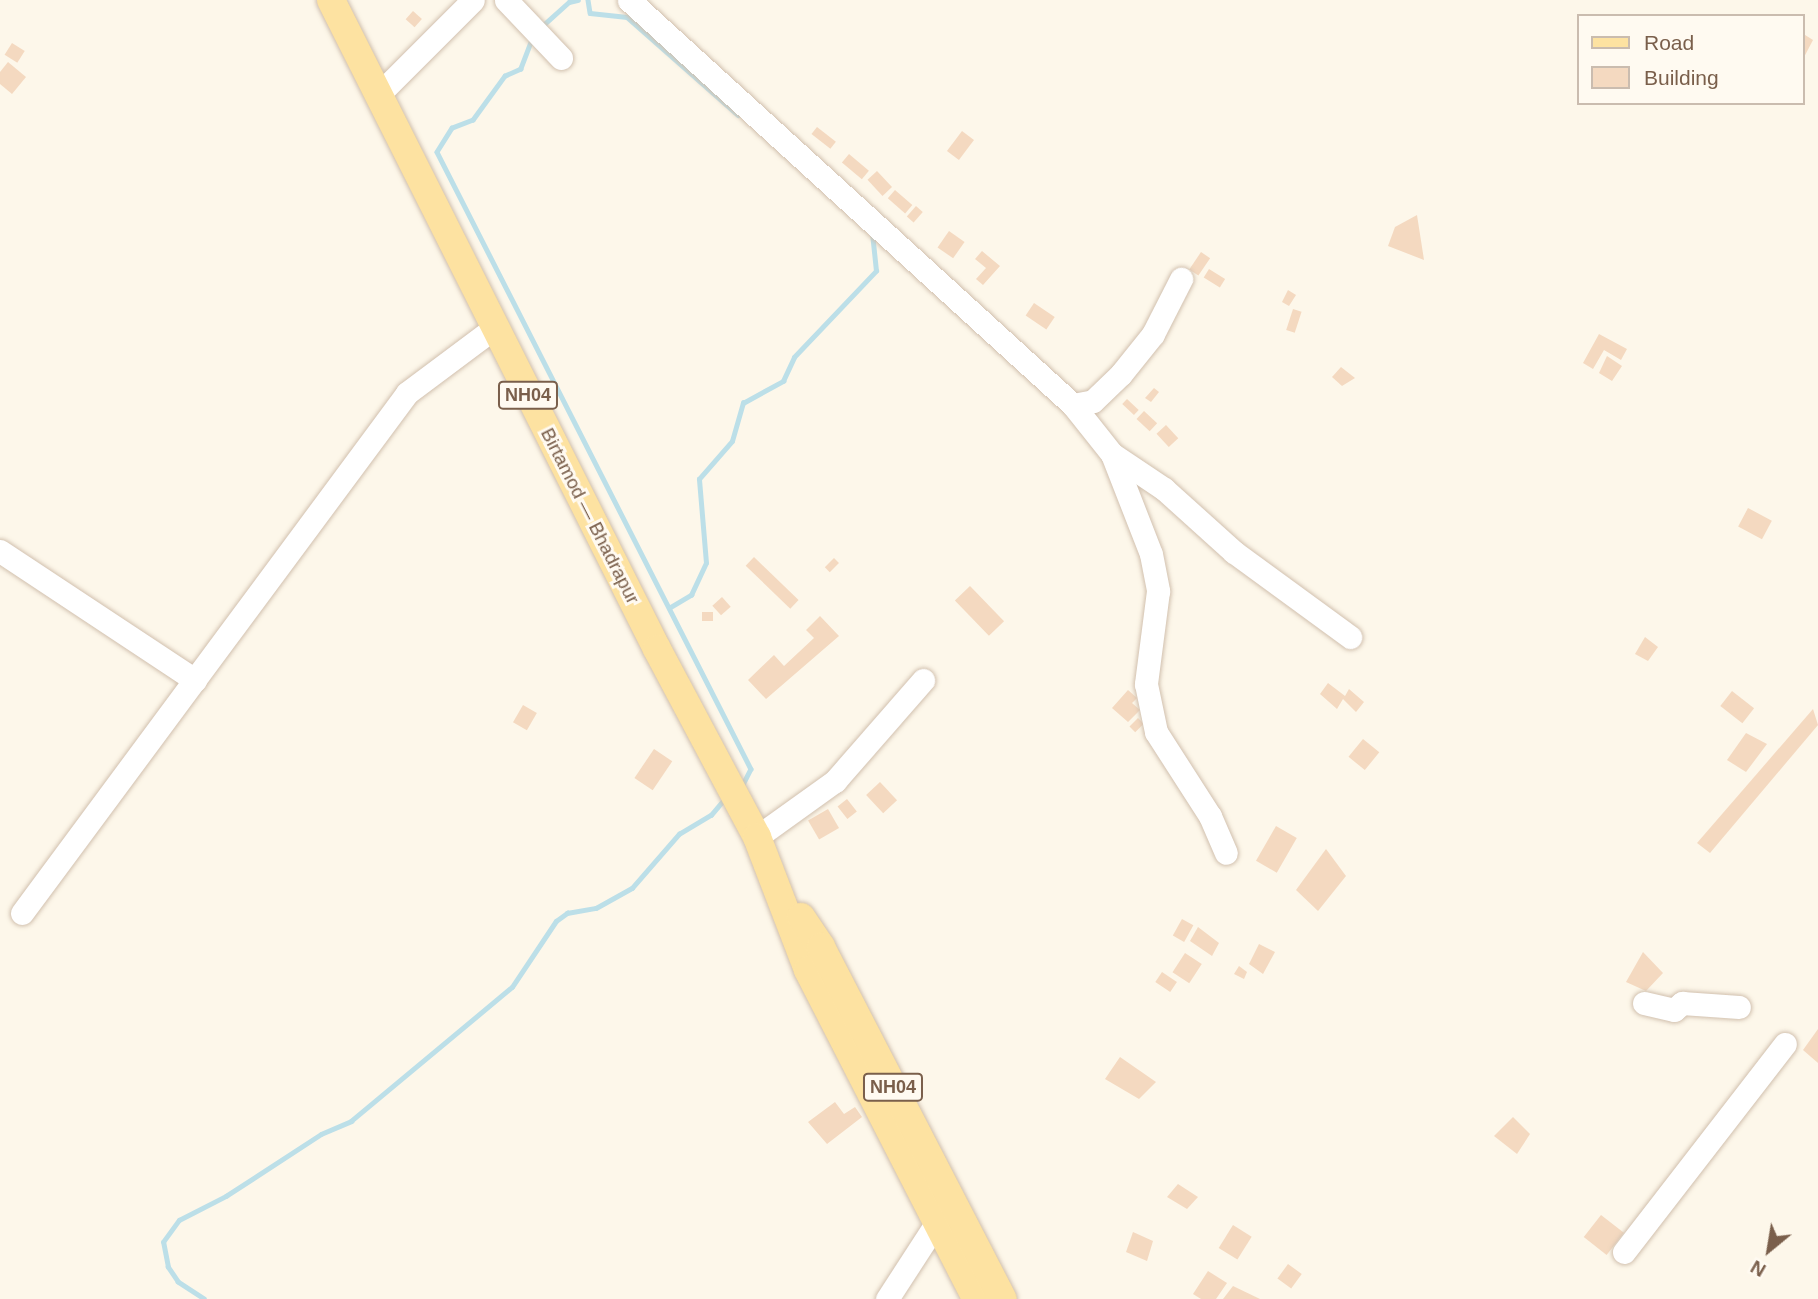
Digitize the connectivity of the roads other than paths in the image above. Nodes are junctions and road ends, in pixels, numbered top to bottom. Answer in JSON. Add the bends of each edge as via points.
{"nodes":[{"id":1,"x":331,"y":0,"type":"edge"},
{"id":2,"x":473,"y":0,"type":"edge"},
{"id":3,"x":506,"y":0,"type":"edge"},
{"id":4,"x":629,"y":0,"type":"edge"},
{"id":5,"x":561,"y":58,"type":"dead end"},
{"id":6,"x":378,"y":95,"type":"junction"},
{"id":7,"x":1181,"y":279,"type":"dead end"},
{"id":8,"x":494,"y":328,"type":"junction"},
{"id":9,"x":1073,"y":405,"type":"junction"},
{"id":10,"x":1112,"y":454,"type":"junction"},
{"id":11,"x":0,"y":551,"type":"edge"},
{"id":12,"x":1350,"y":637,"type":"dead end"},
{"id":13,"x":195,"y":680,"type":"junction"},
{"id":14,"x":923,"y":680,"type":"dead end"},
{"id":15,"x":757,"y":837,"type":"junction"},
{"id":16,"x":1226,"y":853,"type":"dead end"},
{"id":17,"x":776,"y":879,"type":"junction"},
{"id":18,"x":22,"y":913,"type":"dead end"},
{"id":19,"x":1644,"y":1003,"type":"dead end"},
{"id":20,"x":1739,"y":1007,"type":"dead end"},
{"id":21,"x":1785,"y":1044,"type":"dead end"},
{"id":22,"x":935,"y":1225,"type":"junction"},
{"id":23,"x":1624,"y":1252,"type":"dead end"},
{"id":24,"x":887,"y":1299,"type":"edge"},
{"id":25,"x":976,"y":1299,"type":"edge"},
{"id":26,"x":1003,"y":1299,"type":"edge"}],
"edges":[{"from":1,"to":6,"type":"main road","name":"Birtamod — Bhadrapur","number":"NH04"},
{"from":2,"to":6,"type":"street"},
{"from":3,"to":5,"type":"street"},
{"from":4,"to":9,"type":"street"},
{"from":6,"to":8,"type":"main road","name":"Birtamod — Bhadrapur","number":"NH04"},
{"from":7,"to":9,"type":"street","via":[[1153,334],[1121,374],[1093,401]]},
{"from":8,"to":13,"type":"street","via":[[407,393]]},
{"from":8,"to":15,"type":"main road","name":"Birtamod — Bhadrapur","number":"NH04"},
{"from":9,"to":10,"type":"street"},
{"from":10,"to":12,"type":"street","via":[[1164,489],[1234,552]]},
{"from":10,"to":16,"type":"street","via":[[1151,554],[1158,591],[1146,684],[1156,732],[1210,816]]},
{"from":11,"to":13,"type":"street"},
{"from":13,"to":18,"type":"street"},
{"from":14,"to":15,"type":"street","via":[[835,782]]},
{"from":15,"to":17,"type":"main road","name":"Birtamod — Bhadrapur","number":"NH04"},
{"from":17,"to":22,"type":"main road","name":"Birtamod — Bhadrapur","number":"NH04","via":[[808,970]]},
{"from":17,"to":26,"type":"main road","name":"Birtamod — Bhadrapur","number":"NH04","via":[[821,947]]},
{"from":19,"to":20,"type":"street","via":[[1674,1010],[1682,1003]]},
{"from":21,"to":23,"type":"street"},
{"from":22,"to":24,"type":"street"},
{"from":22,"to":25,"type":"main road","name":"Birtamod — Bhadrapur","number":"NH04"}]}
